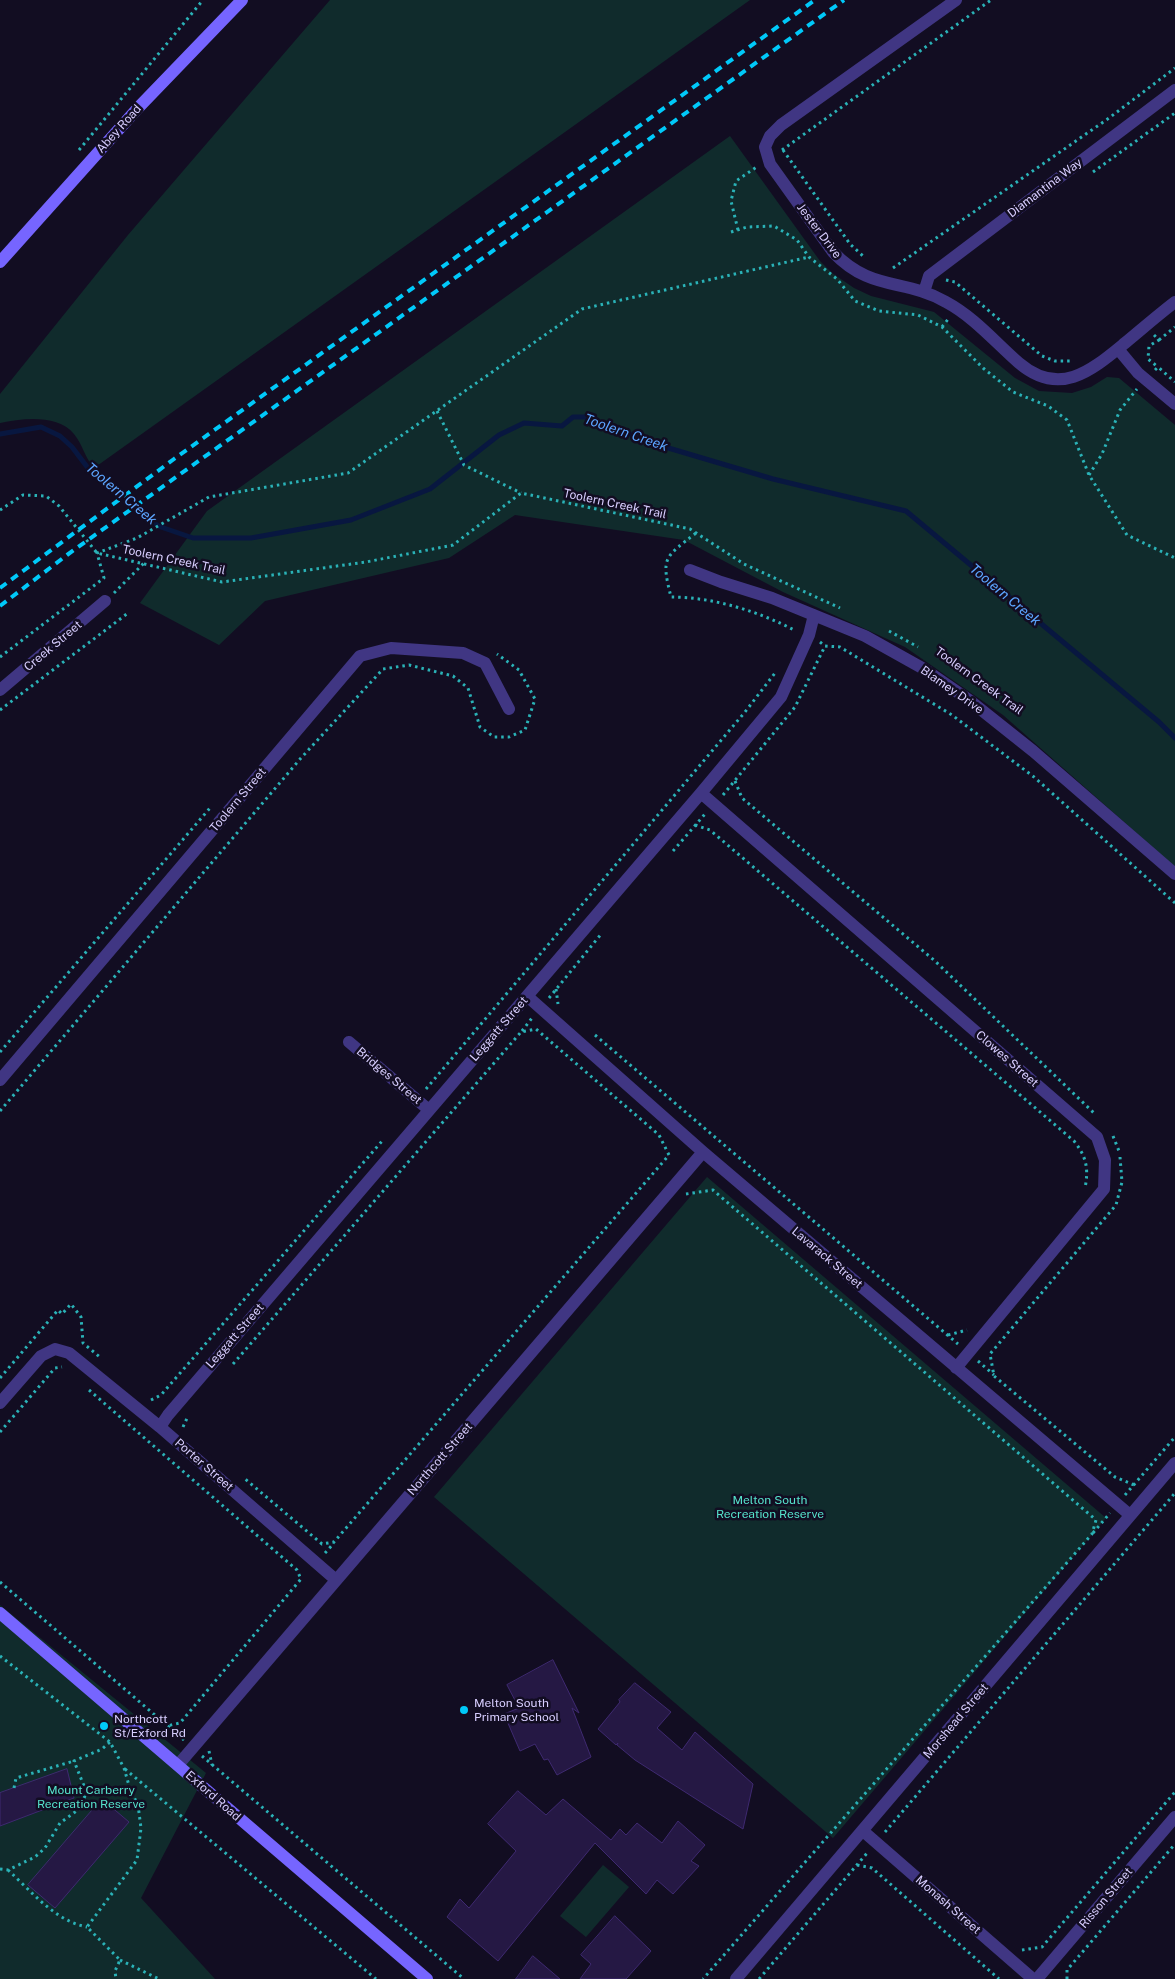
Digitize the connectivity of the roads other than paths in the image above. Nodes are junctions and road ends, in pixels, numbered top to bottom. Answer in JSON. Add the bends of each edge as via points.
{"nodes":[{"id":1,"x":242,"y":0,"type":"edge"},
{"id":2,"x":956,"y":0,"type":"edge"},
{"id":3,"x":1175,"y":90,"type":"edge"},
{"id":4,"x":0,"y":262,"type":"edge"},
{"id":5,"x":924,"y":292,"type":"junction"},
{"id":6,"x":1175,"y":302,"type":"edge"},
{"id":7,"x":1118,"y":349,"type":"junction"},
{"id":8,"x":1175,"y":404,"type":"edge"},
{"id":9,"x":690,"y":570,"type":"dead end"},
{"id":10,"x":105,"y":601,"type":"road end"},
{"id":11,"x":814,"y":615,"type":"junction"},
{"id":12,"x":0,"y":690,"type":"edge"},
{"id":13,"x":509,"y":709,"type":"dead end"},
{"id":14,"x":701,"y":793,"type":"junction"},
{"id":15,"x":1175,"y":874,"type":"edge"},
{"id":16,"x":527,"y":996,"type":"junction"},
{"id":17,"x":349,"y":1042,"type":"dead end"},
{"id":18,"x":0,"y":1080,"type":"edge"},
{"id":19,"x":429,"y":1110,"type":"junction"},
{"id":20,"x":702,"y":1152,"type":"junction"},
{"id":21,"x":956,"y":1368,"type":"junction"},
{"id":22,"x":0,"y":1402,"type":"edge"},
{"id":23,"x":160,"y":1427,"type":"junction"},
{"id":24,"x":1175,"y":1463,"type":"edge"},
{"id":25,"x":1130,"y":1515,"type":"junction"},
{"id":26,"x":336,"y":1580,"type":"junction"},
{"id":27,"x":0,"y":1613,"type":"edge"},
{"id":28,"x":178,"y":1765,"type":"junction"},
{"id":29,"x":1175,"y":1817,"type":"edge"},
{"id":30,"x":863,"y":1832,"type":"junction"},
{"id":31,"x":427,"y":1979,"type":"edge"},
{"id":32,"x":736,"y":1979,"type":"edge"},
{"id":33,"x":1032,"y":1979,"type":"edge"},
{"id":34,"x":1037,"y":1979,"type":"edge"}],
"edges":[{"from":1,"to":4,"type":"street","name":"Abey Road","via":[[137,109]]},
{"from":2,"to":5,"type":"street","name":"Jester Drive","via":[[781,125],[765,147],[768,160],[844,263],[869,279]]},
{"from":3,"to":5,"type":"street","name":"Diamantina Way","via":[[929,276]]},
{"from":5,"to":7,"type":"street","name":"Jester Drive","via":[[962,312],[1021,364],[1053,379],[1070,379],[1088,372]]},
{"from":6,"to":7,"type":"street","name":"Jester Drive"},
{"from":7,"to":8,"type":"street","via":[[1145,379]]},
{"from":9,"to":11,"type":"street","name":"Blamey Drive"},
{"from":10,"to":12,"type":"street","name":"Creek Street"},
{"from":11,"to":14,"type":"street","name":"Leggatt Street","via":[[809,635],[780,697]]},
{"from":11,"to":15,"type":"street","name":"Blamey Drive","via":[[865,636],[924,669],[969,700]]},
{"from":13,"to":18,"type":"street","name":"Toolern Street","via":[[485,663],[462,653],[391,648],[360,656]]},
{"from":14,"to":16,"type":"street","name":"Leggatt Street"},
{"from":14,"to":21,"type":"street","name":"Clowes Street","via":[[1097,1137],[1105,1160],[1104,1189]]},
{"from":16,"to":19,"type":"street","name":"Leggatt Street"},
{"from":16,"to":20,"type":"street","name":"Lavarack Street"},
{"from":17,"to":19,"type":"street","name":"Bridges Street"},
{"from":19,"to":23,"type":"street","name":"Leggatt Street"},
{"from":20,"to":21,"type":"street","name":"Lavarack Street"},
{"from":20,"to":26,"type":"street","name":"Northcott Street"},
{"from":21,"to":25,"type":"street","name":"Lavarack Street"},
{"from":22,"to":23,"type":"street","name":"Porter Street","via":[[41,1356],[55,1349],[69,1354]]},
{"from":23,"to":26,"type":"street","name":"Porter Street"},
{"from":24,"to":25,"type":"street","name":"Morshead Street"},
{"from":25,"to":30,"type":"street","name":"Morshead Street"},
{"from":26,"to":28,"type":"street","name":"Northcott Street"},
{"from":27,"to":28,"type":"street","name":"Exford Road"},
{"from":28,"to":31,"type":"street","name":"Exford Road"},
{"from":29,"to":34,"type":"street","name":"Risson Street"},
{"from":30,"to":32,"type":"street","name":"Morshead Street"},
{"from":30,"to":33,"type":"street","name":"Monash Street","via":[[880,1838]]}]}
